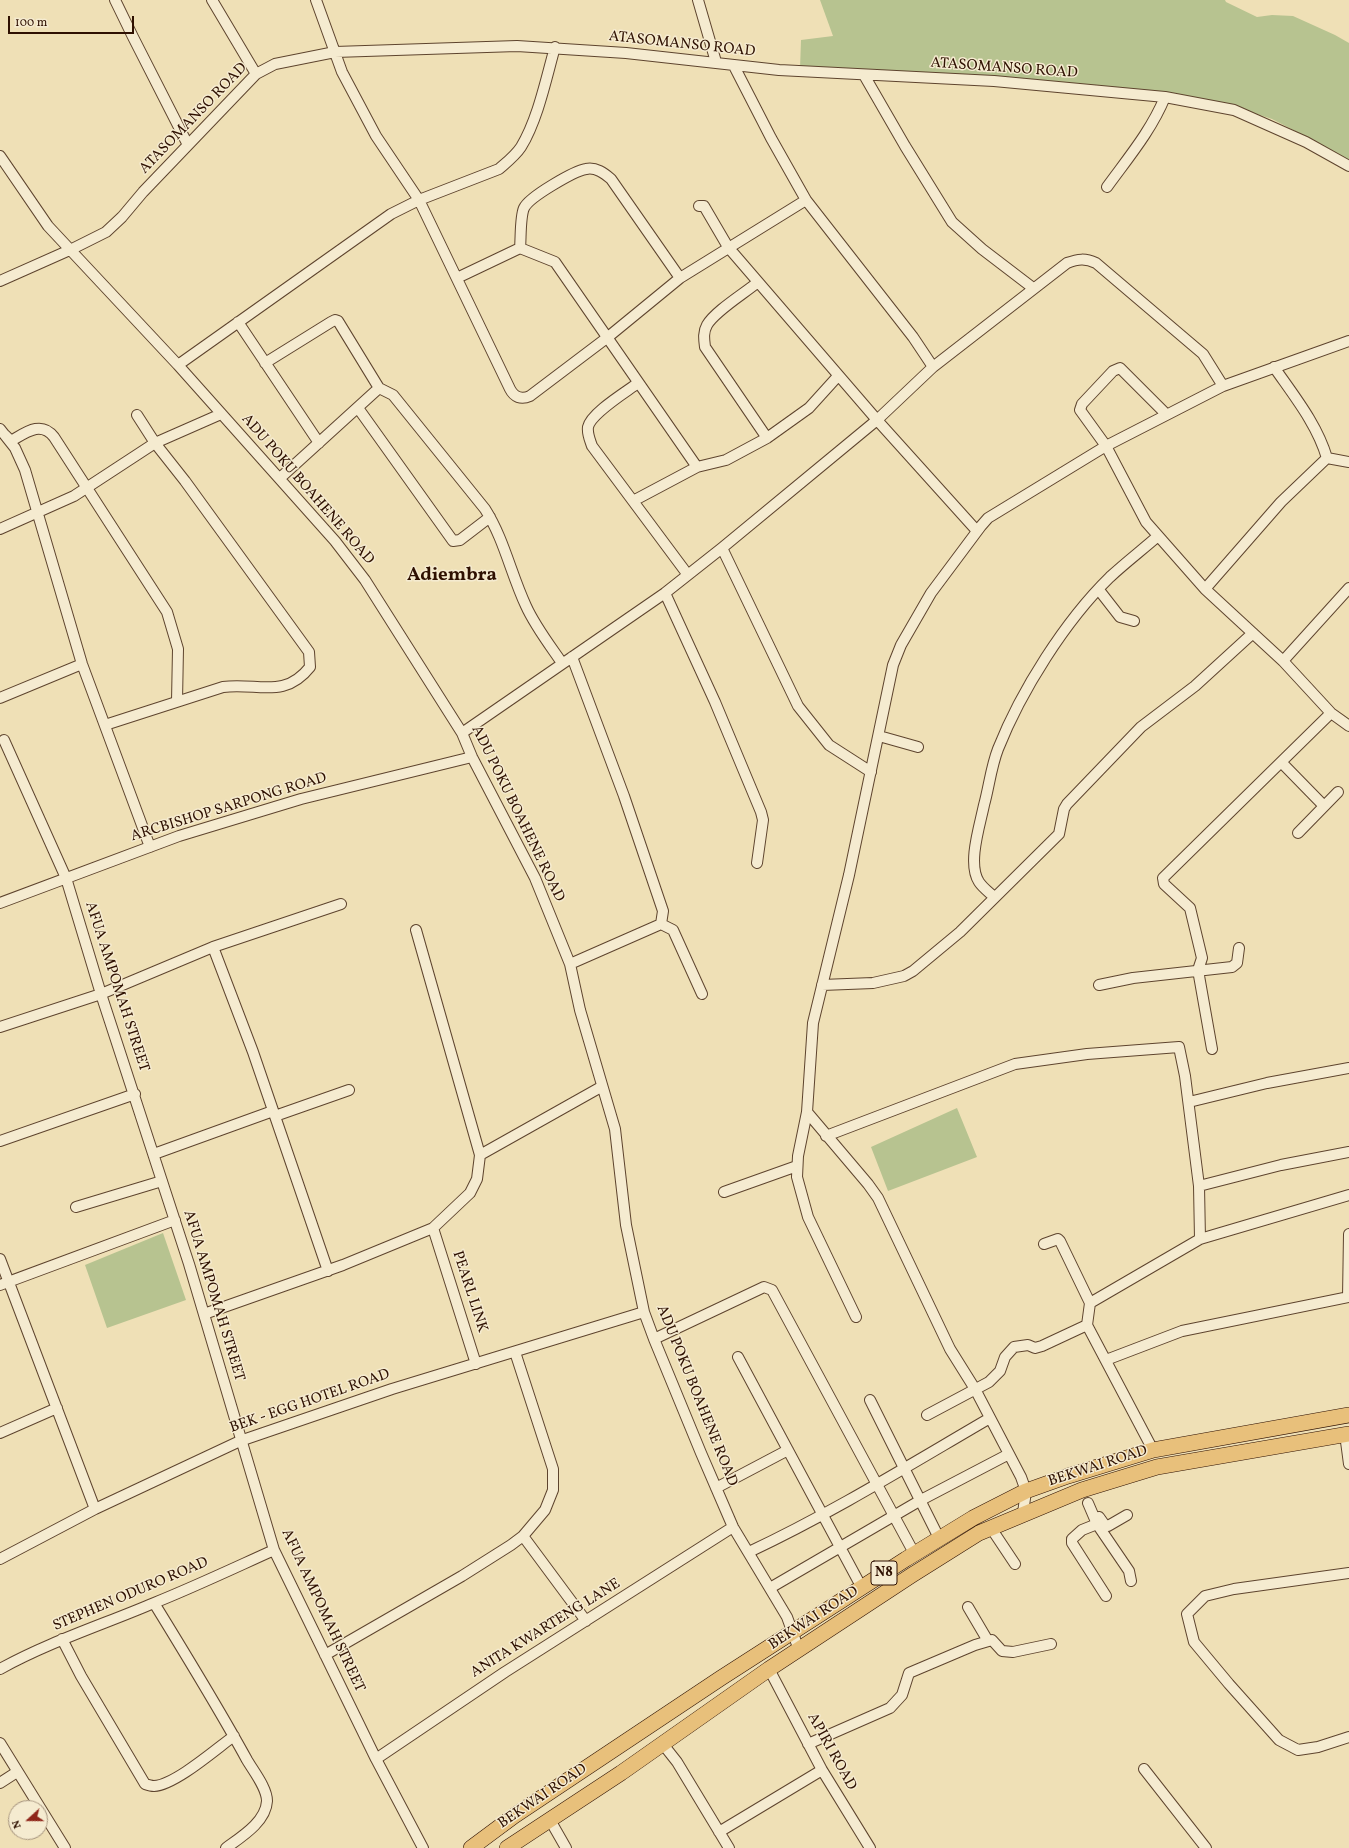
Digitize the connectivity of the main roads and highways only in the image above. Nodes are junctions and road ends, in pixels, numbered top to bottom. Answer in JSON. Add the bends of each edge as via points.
{"nodes":[{"id":1,"x":1349,"y":1415,"type":"edge"},
{"id":2,"x":1347,"y":1434,"type":"edge"},
{"id":3,"x":609,"y":1753,"type":"junction"},
{"id":4,"x":621,"y":1773,"type":"junction"},
{"id":5,"x":471,"y":1848,"type":"edge"},
{"id":6,"x":507,"y":1848,"type":"edge"}],
"edges":[{"from":1,"to":3,"type":"highway","name":"BEKWAI ROAD","number":"N8","via":[[1153,1450],[1026,1491],[914,1553]]},
{"from":2,"to":4,"type":"highway","name":"BEKWAI ROAD","number":"N8","via":[[1157,1467],[1085,1496],[1023,1513],[979,1533],[769,1669]]},
{"from":3,"to":4,"type":"highway"},
{"from":3,"to":5,"type":"highway","name":"BEKWAI ROAD","number":"N8"},
{"from":4,"to":6,"type":"highway","name":"BEKWAI ROAD","number":"N8"}]}
